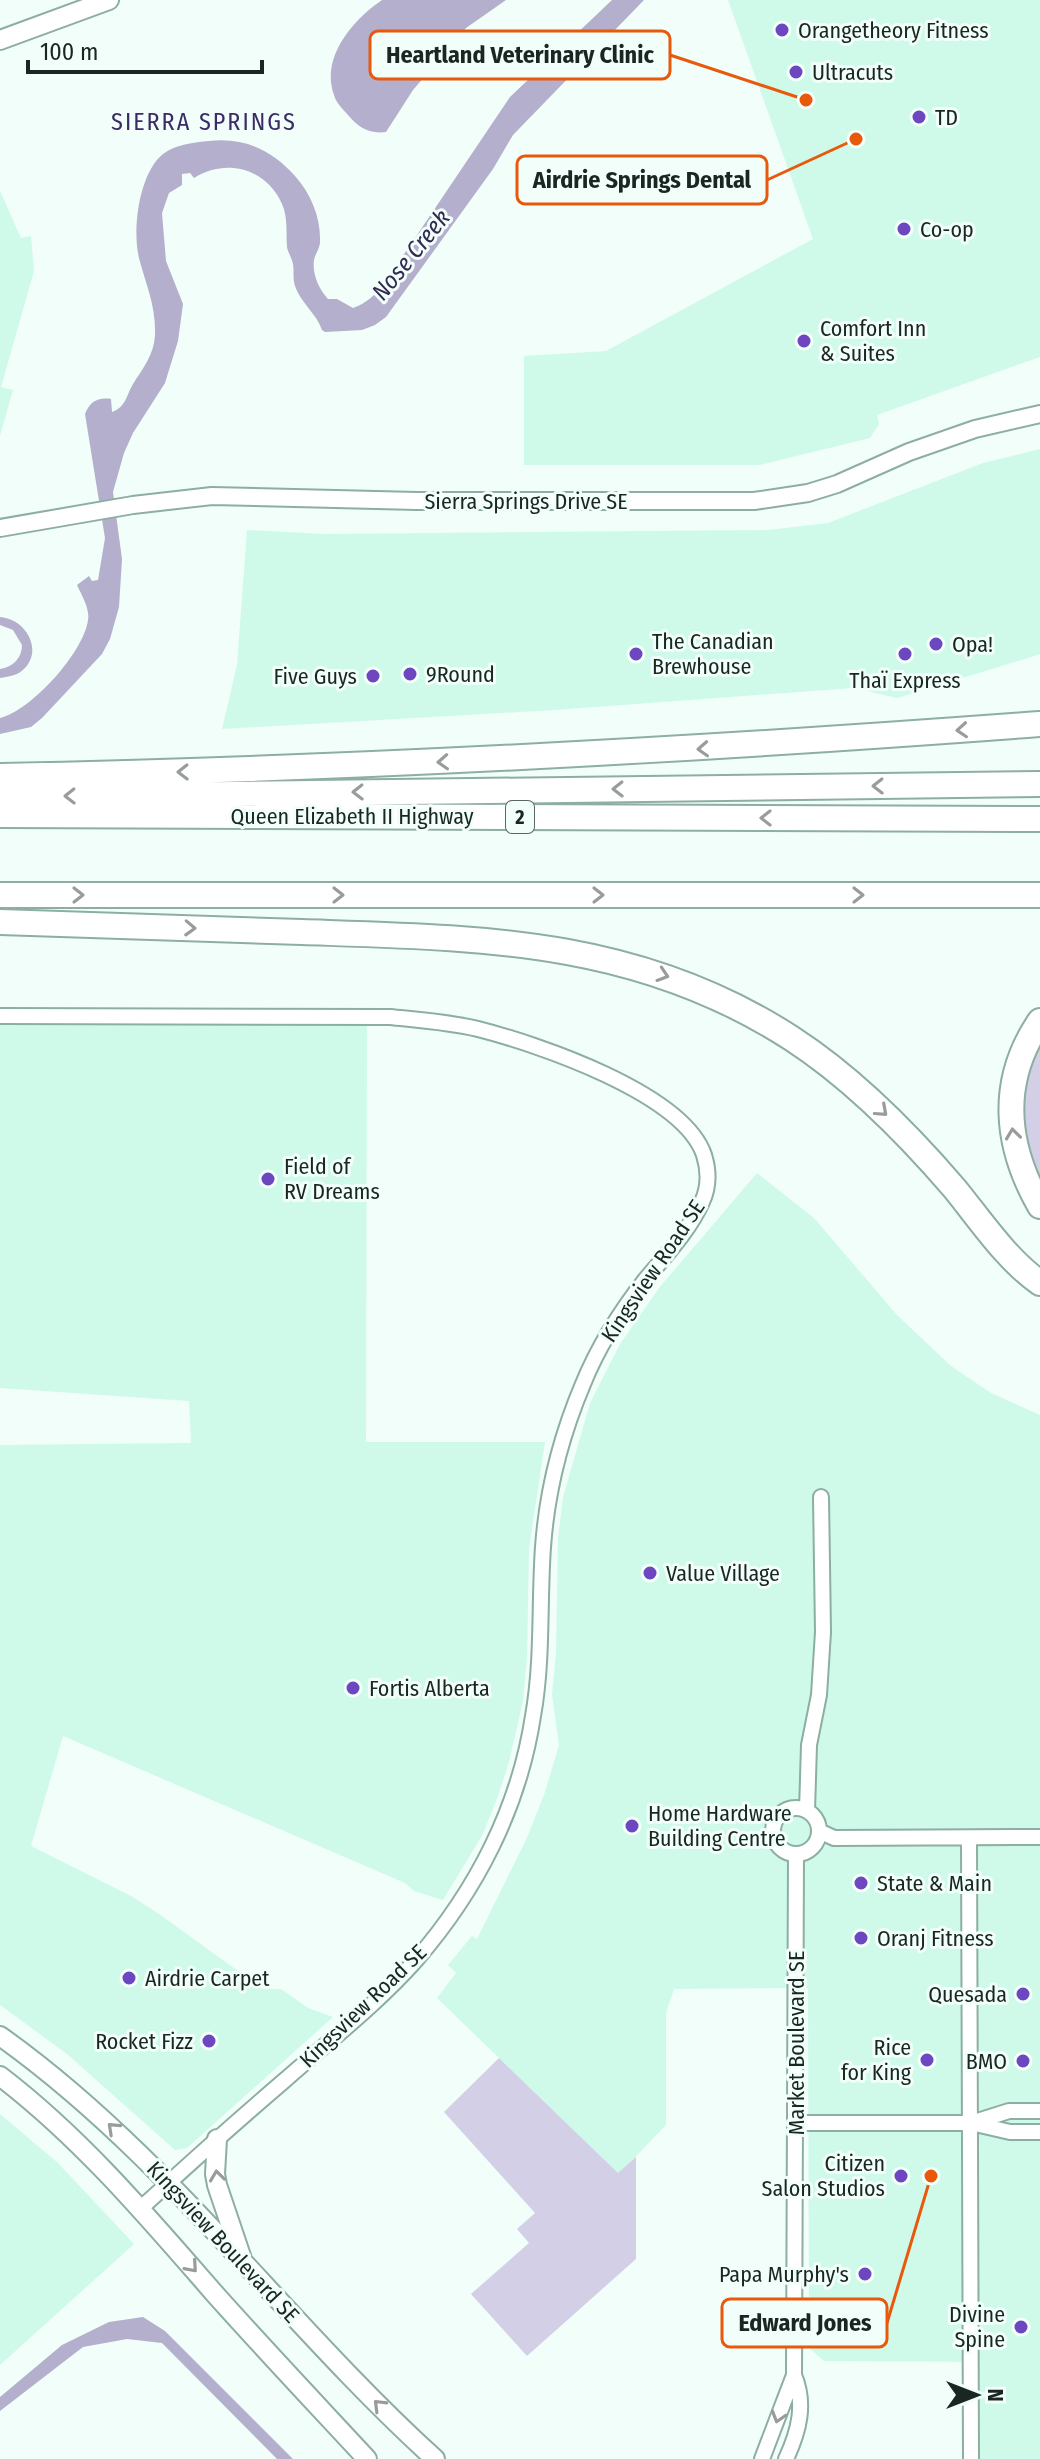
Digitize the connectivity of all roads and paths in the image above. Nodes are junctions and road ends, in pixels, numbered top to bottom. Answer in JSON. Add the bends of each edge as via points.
{"nodes":[{"id":1,"x":109,"y":0,"type":"edge"},
{"id":2,"x":0,"y":40,"type":"edge"},
{"id":3,"x":1040,"y":414,"type":"edge"},
{"id":4,"x":0,"y":528,"type":"edge"},
{"id":5,"x":1040,"y":724,"type":"edge"},
{"id":6,"x":0,"y":776,"type":"edge"},
{"id":7,"x":1040,"y":784,"type":"edge"},
{"id":8,"x":0,"y":797,"type":"edge"},
{"id":9,"x":0,"y":815,"type":"edge"},
{"id":10,"x":1040,"y":819,"type":"edge"},
{"id":11,"x":0,"y":895,"type":"edge"},
{"id":12,"x":1040,"y":895,"type":"edge"},
{"id":13,"x":0,"y":922,"type":"edge"},
{"id":14,"x":0,"y":1016,"type":"edge"},
{"id":15,"x":1040,"y":1021,"type":"edge"},
{"id":16,"x":1040,"y":1206,"type":"edge"},
{"id":17,"x":1040,"y":1283,"type":"edge"},
{"id":18,"x":821,"y":1497,"type":"dead end"},
{"id":19,"x":807,"y":1811,"type":"junction"},
{"id":20,"x":819,"y":1831,"type":"junction"},
{"id":21,"x":1040,"y":1837,"type":"edge"},
{"id":22,"x":969,"y":1838,"type":"junction"},
{"id":23,"x":796,"y":1855,"type":"junction"},
{"id":24,"x":0,"y":2036,"type":"edge"},
{"id":25,"x":0,"y":2076,"type":"edge"},
{"id":26,"x":1040,"y":2111,"type":"edge"},
{"id":27,"x":796,"y":2123,"type":"junction"},
{"id":28,"x":971,"y":2123,"type":"junction"},
{"id":29,"x":1040,"y":2132,"type":"edge"},
{"id":30,"x":217,"y":2139,"type":"junction"},
{"id":31,"x":168,"y":2183,"type":"junction"},
{"id":32,"x":140,"y":2209,"type":"junction"},
{"id":33,"x":245,"y":2265,"type":"junction"},
{"id":34,"x":794,"y":2375,"type":"junction"},
{"id":35,"x":367,"y":2459,"type":"edge"},
{"id":36,"x":435,"y":2459,"type":"edge"},
{"id":37,"x":762,"y":2459,"type":"edge"},
{"id":38,"x":786,"y":2459,"type":"edge"},
{"id":39,"x":971,"y":2459,"type":"edge"}],
"edges":[{"from":1,"to":2,"type":"main road"},
{"from":3,"to":4,"type":"street","name":"Sierra Springs Drive SE","via":[[948,438],[808,493],[754,501],[212,496]]},
{"from":5,"to":6,"type":"highway","one_way":true,"via":[[445,762]]},
{"from":7,"to":8,"type":"highway","one_way":true},
{"from":10,"to":9,"type":"highway","name":"Queen Elizabeth II Highway","number":"2","one_way":true},
{"from":11,"to":12,"type":"highway","one_way":true},
{"from":13,"to":17,"type":"highway","one_way":true,"via":[[511,942],[565,949],[685,982],[792,1039],[855,1087],[897,1125]]},
{"from":14,"to":30,"type":"street","name":"Kingsview Road SE","via":[[390,1017],[477,1029],[559,1055],[661,1107],[699,1142],[708,1173],[702,1204],[611,1329],[564,1431],[547,1508],[534,1715],[518,1786],[492,1847],[450,1918],[414,1962]]},
{"from":16,"to":15,"type":"highway","one_way":true,"via":[[1018,1161],[1011,1105],[1023,1051]]},
{"from":18,"to":19,"type":"street","via":[[823,1632]]},
{"from":19,"to":20,"type":"street"},
{"from":19,"to":23,"type":"street","via":[[791,1808],[773,1825],[774,1841]]},
{"from":20,"to":22,"type":"street","via":[[834,1838]]},
{"from":20,"to":23,"type":"street","via":[[812,1848]]},
{"from":21,"to":22,"type":"street"},
{"from":22,"to":28,"type":"street"},
{"from":23,"to":27,"type":"street","name":"Market Boulevard SE"},
{"from":31,"to":24,"type":"main road","name":"Kingsview Boulevard SE","one_way":true,"via":[[67,2087]]},
{"from":25,"to":32,"type":"main road","name":"Kingsview Boulevard SE","via":[[64,2130]]},
{"from":26,"to":28,"type":"street","via":[[1009,2111]]},
{"from":27,"to":28,"type":"street"},
{"from":27,"to":34,"type":"street","name":"Market Boulevard SE"},
{"from":28,"to":29,"type":"street"},
{"from":28,"to":39,"type":"street"},
{"from":30,"to":31,"type":"street","name":"Kingsview Road SE"},
{"from":33,"to":30,"type":"main road","one_way":true,"via":[[217,2185]]},
{"from":31,"to":32,"type":"street","name":"Kingsview Road SE"},
{"from":31,"to":33,"type":"main road","name":"Kingsview Boulevard SE"},
{"from":32,"to":35,"type":"main road","name":"Kingsview Boulevard SE","one_way":true},
{"from":36,"to":33,"type":"main road","name":"Kingsview Boulevard SE","one_way":true},
{"from":34,"to":37,"type":"street","name":"Market Boulevard SE","one_way":true},
{"from":34,"to":38,"type":"street","name":"Market Boulevard SE","via":[[801,2414]]}]}
